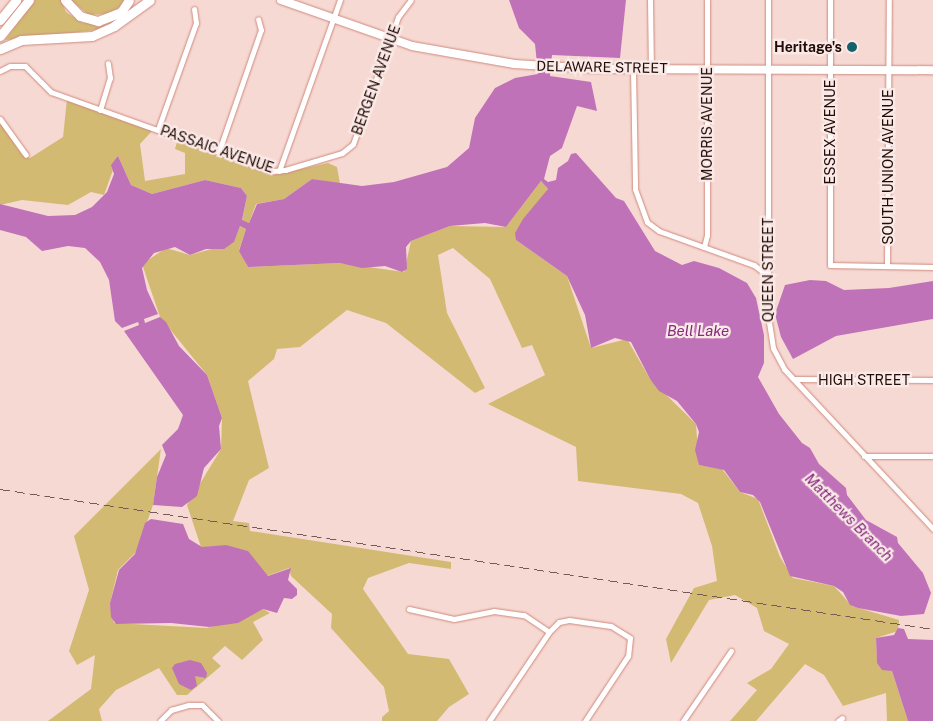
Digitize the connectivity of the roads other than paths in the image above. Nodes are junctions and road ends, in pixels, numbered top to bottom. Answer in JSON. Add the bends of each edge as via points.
{"nodes":[{"id":1,"x":16,"y":0,"type":"edge"},
{"id":2,"x":29,"y":0,"type":"edge"},
{"id":3,"x":65,"y":0,"type":"edge"},
{"id":4,"x":129,"y":0,"type":"edge"},
{"id":5,"x":137,"y":0,"type":"edge"},
{"id":6,"x":150,"y":0,"type":"edge"},
{"id":7,"x":281,"y":0,"type":"edge"},
{"id":8,"x":340,"y":0,"type":"edge"},
{"id":9,"x":411,"y":0,"type":"edge"},
{"id":10,"x":650,"y":0,"type":"edge"},
{"id":11,"x":707,"y":0,"type":"edge"},
{"id":12,"x":768,"y":0,"type":"edge"},
{"id":13,"x":830,"y":0,"type":"edge"},
{"id":14,"x":889,"y":0,"type":"edge"},
{"id":15,"x":194,"y":9,"type":"dead end"},
{"id":16,"x":128,"y":16,"type":"junction"},
{"id":17,"x":258,"y":19,"type":"dead end"},
{"id":18,"x":333,"y":19,"type":"junction"},
{"id":19,"x":0,"y":20,"type":"edge"},
{"id":20,"x":0,"y":36,"type":"edge"},
{"id":21,"x":390,"y":39,"type":"junction"},
{"id":22,"x":0,"y":49,"type":"edge"},
{"id":23,"x":108,"y":63,"type":"dead end"},
{"id":24,"x":633,"y":69,"type":"junction"},
{"id":25,"x":650,"y":69,"type":"junction"},
{"id":26,"x":706,"y":70,"type":"junction"},
{"id":27,"x":768,"y":70,"type":"junction"},
{"id":28,"x":831,"y":70,"type":"junction"},
{"id":29,"x":888,"y":70,"type":"junction"},
{"id":30,"x":933,"y":70,"type":"edge"},
{"id":31,"x":0,"y":71,"type":"edge"},
{"id":32,"x":100,"y":110,"type":"junction"},
{"id":33,"x":0,"y":119,"type":"edge"},
{"id":34,"x":158,"y":129,"type":"junction"},
{"id":35,"x":219,"y":151,"type":"junction"},
{"id":36,"x":26,"y":155,"type":"dead end"},
{"id":37,"x":279,"y":170,"type":"junction"},
{"id":38,"x":704,"y":247,"type":"junction"},
{"id":39,"x":887,"y":265,"type":"junction"},
{"id":40,"x":933,"y":267,"type":"edge"},
{"id":41,"x":768,"y":275,"type":"junction"},
{"id":42,"x":794,"y":379,"type":"junction"},
{"id":43,"x":933,"y":380,"type":"edge"},
{"id":44,"x":864,"y":456,"type":"junction"},
{"id":45,"x":933,"y":456,"type":"edge"},
{"id":46,"x":933,"y":529,"type":"edge"},
{"id":47,"x":409,"y":609,"type":"dead end"},
{"id":48,"x":549,"y":632,"type":"junction"},
{"id":49,"x":731,"y":651,"type":"dead end"},
{"id":50,"x":160,"y":721,"type":"edge"},
{"id":51,"x":218,"y":721,"type":"edge"},
{"id":52,"x":489,"y":721,"type":"edge"},
{"id":53,"x":585,"y":721,"type":"edge"},
{"id":54,"x":683,"y":721,"type":"edge"}],
"edges":[{"from":1,"to":19,"type":"highway"},
{"from":2,"to":20,"type":"highway"},
{"from":3,"to":4,"type":"highway","via":[[80,16],[98,21],[115,15]]},
{"from":5,"to":16,"type":"highway"},
{"from":6,"to":16,"type":"highway"},
{"from":7,"to":18,"type":"main road","name":"DELAWARE STREET"},
{"from":8,"to":18,"type":"street","name":"PASSAIC AVENUE"},
{"from":9,"to":21,"type":"street","name":"BERGEN AVENUE","via":[[400,12]]},
{"from":10,"to":25,"type":"street"},
{"from":11,"to":26,"type":"street","name":"MORRIS AVENUE"},
{"from":12,"to":27,"type":"street","name":"QUEEN STREET"},
{"from":13,"to":28,"type":"street","name":"ESSEX AVENUE"},
{"from":14,"to":29,"type":"street","name":"SOUTH UNION AVENUE"},
{"from":15,"to":34,"type":"street","via":[[196,23]]},
{"from":16,"to":22,"type":"highway","via":[[92,36],[21,40]]},
{"from":17,"to":35,"type":"street","via":[[261,30]]},
{"from":18,"to":21,"type":"main road","name":"DELAWARE STREET"},
{"from":18,"to":37,"type":"street","name":"PASSAIC AVENUE"},
{"from":21,"to":24,"type":"main road","name":"DELAWARE STREET","via":[[437,52],[534,66]]},
{"from":21,"to":37,"type":"street","name":"BERGEN AVENUE","via":[[353,144],[342,153]]},
{"from":23,"to":32,"type":"street","via":[[110,78]]},
{"from":24,"to":25,"type":"main road","name":"DELAWARE STREET"},
{"from":24,"to":38,"type":"street","via":[[637,199],[652,227]]},
{"from":25,"to":26,"type":"main road","name":"DELAWARE STREET"},
{"from":26,"to":27,"type":"main road","name":"DELAWARE STREET"},
{"from":26,"to":38,"type":"street","name":"MORRIS AVENUE","via":[[707,235]]},
{"from":27,"to":28,"type":"main road","name":"DELAWARE STREET"},
{"from":27,"to":41,"type":"street","name":"QUEEN STREET"},
{"from":28,"to":29,"type":"main road","name":"DELAWARE STREET"},
{"from":28,"to":39,"type":"street","name":"ESSEX AVENUE","via":[[830,265]]},
{"from":29,"to":30,"type":"main road","name":"DELAWARE STREET"},
{"from":29,"to":39,"type":"street","name":"SOUTH UNION AVENUE"},
{"from":31,"to":32,"type":"street","name":"PASSAIC AVENUE","via":[[7,67],[25,66],[45,89]]},
{"from":32,"to":34,"type":"street","name":"PASSAIC AVENUE"},
{"from":33,"to":36,"type":"street"},
{"from":34,"to":35,"type":"street","name":"PASSAIC AVENUE"},
{"from":35,"to":37,"type":"street","name":"PASSAIC AVENUE"},
{"from":38,"to":41,"type":"street","via":[[754,265]]},
{"from":39,"to":40,"type":"street"},
{"from":41,"to":42,"type":"street","name":"QUEEN STREET","via":[[768,331],[772,348]]},
{"from":42,"to":43,"type":"street","name":"HIGH STREET"},
{"from":42,"to":44,"type":"street","name":"QUEEN STREET"},
{"from":44,"to":45,"type":"street"},
{"from":44,"to":46,"type":"street","name":"QUEEN STREET"},
{"from":47,"to":48,"type":"street","via":[[454,619],[494,611],[524,615]]},
{"from":48,"to":52,"type":"street"},
{"from":48,"to":53,"type":"street","via":[[559,622],[569,620],[611,626],[630,638],[628,656]]},
{"from":49,"to":54,"type":"street"},
{"from":50,"to":51,"type":"street","via":[[171,710],[202,705]]}]}
